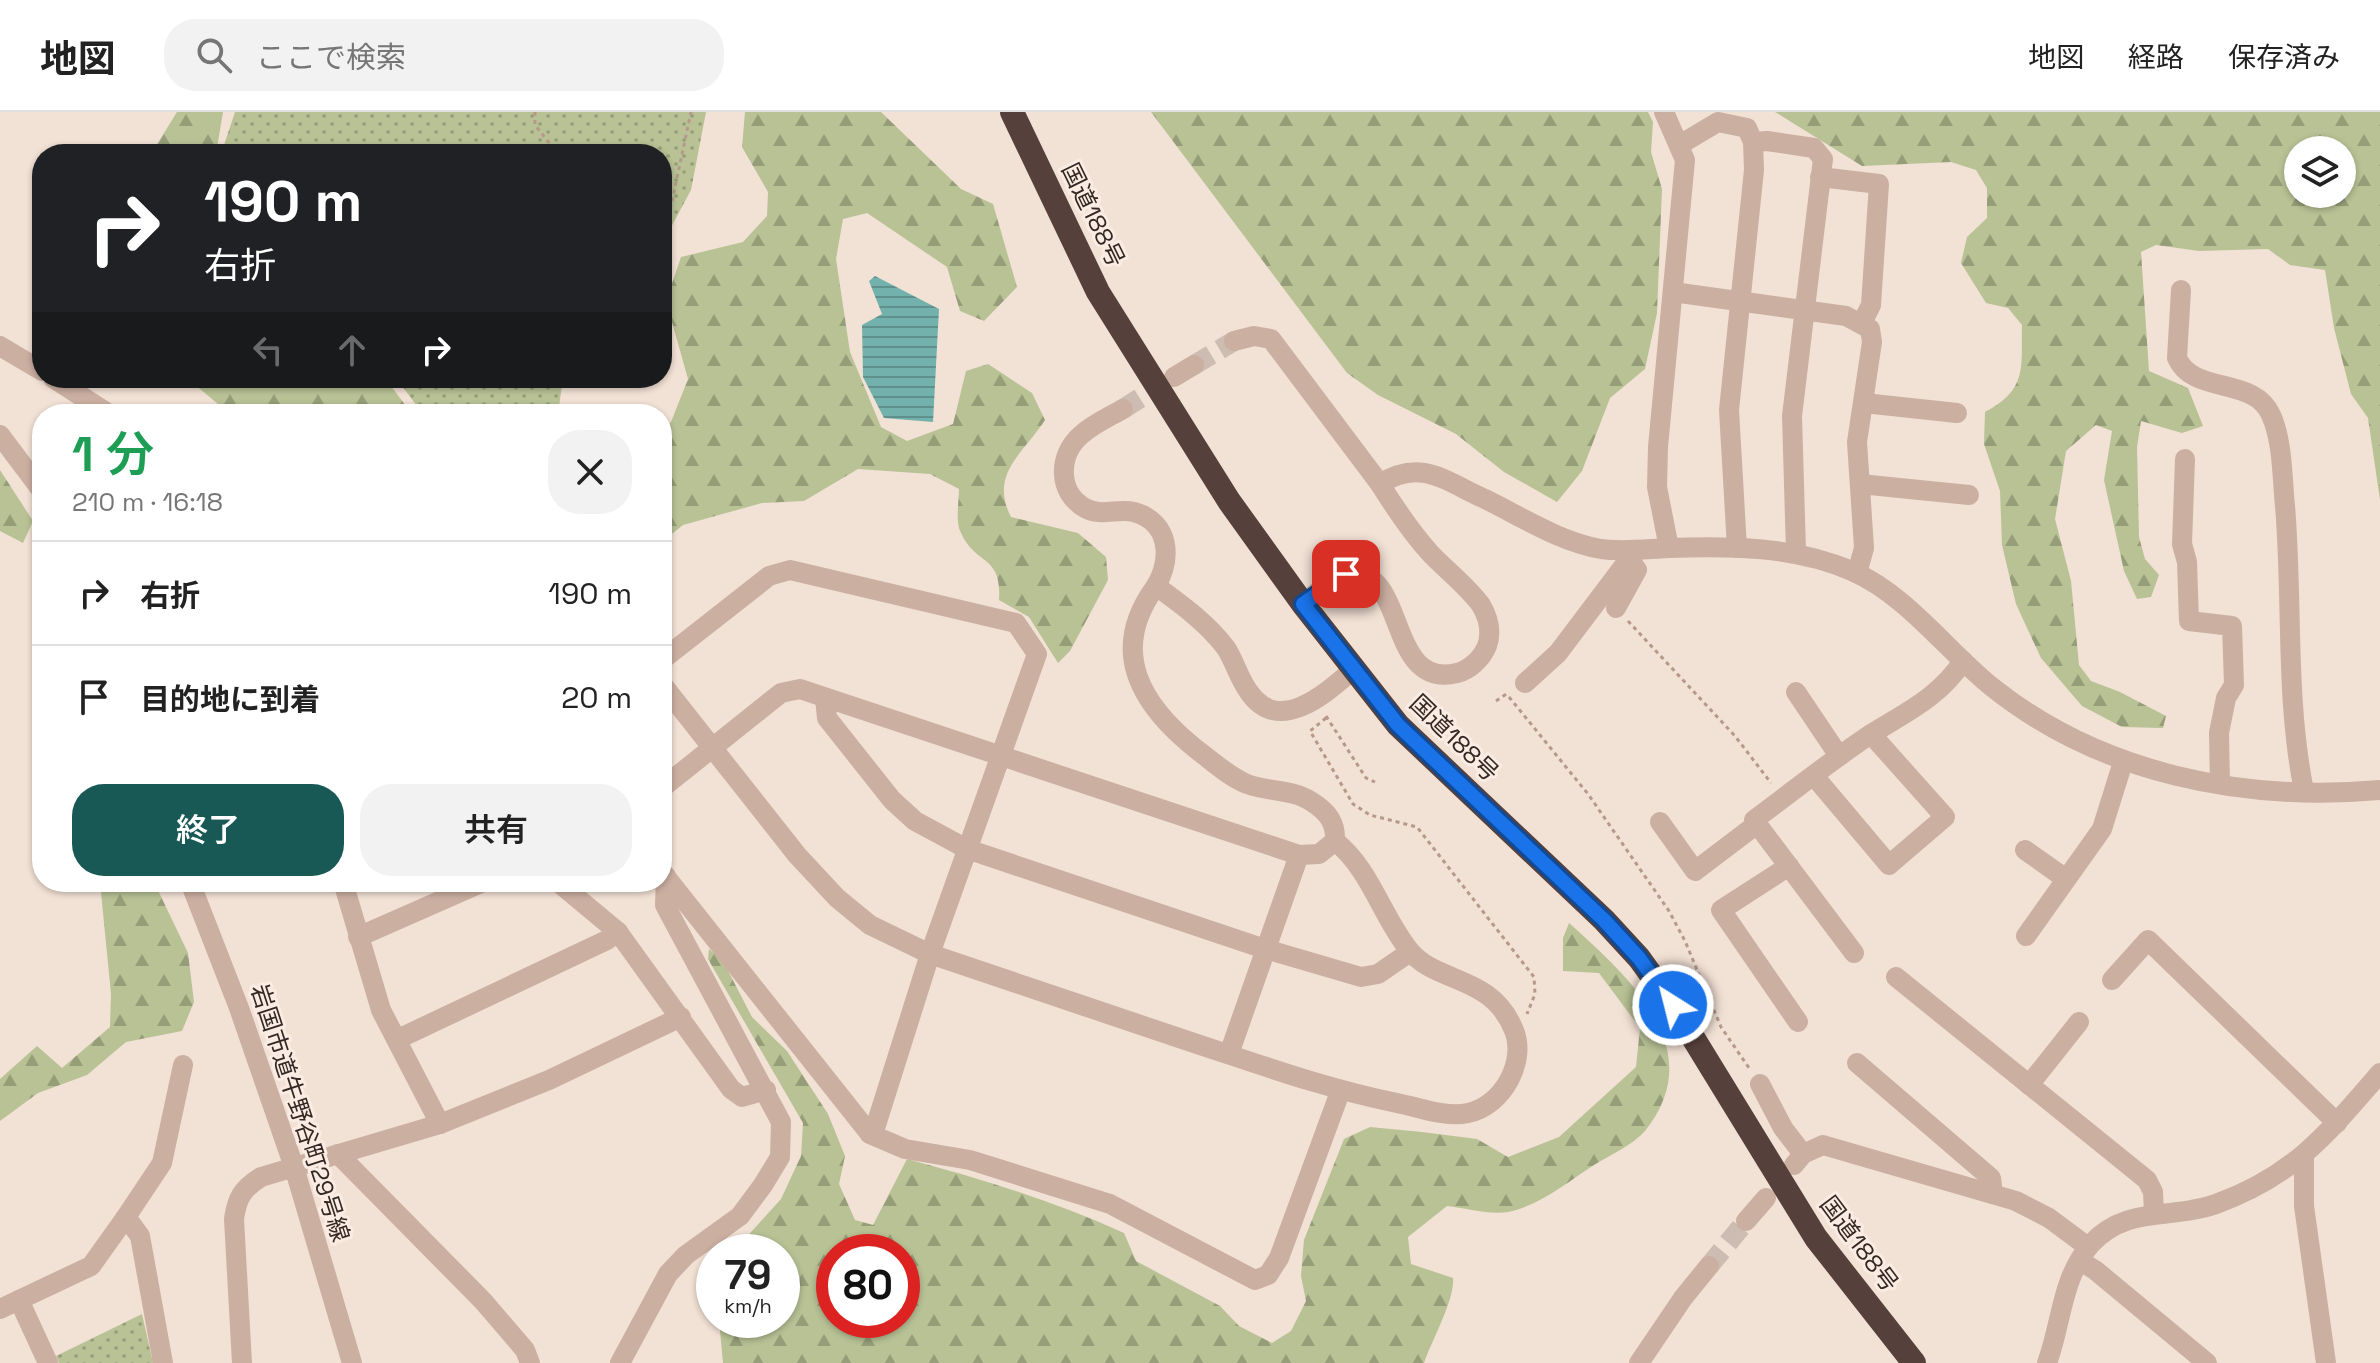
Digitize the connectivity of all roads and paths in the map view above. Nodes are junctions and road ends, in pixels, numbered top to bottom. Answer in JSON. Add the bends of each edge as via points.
{"nodes":[{"id":1,"x":535,"y":112,"type":"edge"},
{"id":2,"x":691,"y":112,"type":"edge"},
{"id":3,"x":1012,"y":112,"type":"edge"},
{"id":4,"x":1664,"y":112,"type":"edge"},
{"id":5,"x":1753,"y":142,"type":"junction"},
{"id":6,"x":550,"y":144,"type":"edge"},
{"id":7,"x":1681,"y":144,"type":"junction"},
{"id":8,"x":1820,"y":177,"type":"junction"},
{"id":9,"x":672,"y":201,"type":"edge"},
{"id":10,"x":2181,"y":290,"type":"dead end"},
{"id":11,"x":1673,"y":292,"type":"junction"},
{"id":12,"x":1741,"y":301,"type":"junction"},
{"id":13,"x":1804,"y":309,"type":"junction"},
{"id":14,"x":1862,"y":323,"type":"junction"},
{"id":15,"x":1234,"y":341,"type":"tunnel mouth"},
{"id":16,"x":0,"y":346,"type":"edge"},
{"id":17,"x":32,"y":365,"type":"edge"},
{"id":18,"x":1194,"y":365,"type":"tunnel mouth"},
{"id":19,"x":1174,"y":377,"type":"tunnel mouth"},
{"id":20,"x":69,"y":388,"type":"edge"},
{"id":21,"x":1864,"y":403,"type":"junction"},
{"id":22,"x":93,"y":404,"type":"edge"},
{"id":23,"x":1123,"y":409,"type":"tunnel mouth"},
{"id":24,"x":1957,"y":413,"type":"dead end"},
{"id":25,"x":0,"y":435,"type":"edge"},
{"id":26,"x":2185,"y":459,"type":"dead end"},
{"id":27,"x":32,"y":478,"type":"edge"},
{"id":28,"x":1380,"y":484,"type":"junction"},
{"id":29,"x":1860,"y":484,"type":"junction"},
{"id":30,"x":1969,"y":495,"type":"dead end"},
{"id":31,"x":1669,"y":548,"type":"junction"},
{"id":32,"x":1737,"y":548,"type":"junction"},
{"id":33,"x":1796,"y":552,"type":"junction"},
{"id":34,"x":1629,"y":555,"type":"junction"},
{"id":35,"x":1857,"y":573,"type":"junction"},
{"id":36,"x":1156,"y":586,"type":"junction"},
{"id":37,"x":1303,"y":604,"type":"junction"},
{"id":38,"x":1616,"y":608,"type":"joint"},
{"id":39,"x":672,"y":652,"type":"edge"},
{"id":40,"x":1963,"y":661,"type":"junction"},
{"id":41,"x":1353,"y":670,"type":"junction"},
{"id":42,"x":1525,"y":683,"type":"dead end"},
{"id":43,"x":1796,"y":692,"type":"dead end"},
{"id":44,"x":1507,"y":694,"type":"dead end"},
{"id":45,"x":672,"y":696,"type":"edge"},
{"id":46,"x":825,"y":698,"type":"junction"},
{"id":47,"x":1321,"y":709,"type":"junction"},
{"id":48,"x":1871,"y":734,"type":"junction"},
{"id":49,"x":714,"y":748,"type":"junction"},
{"id":50,"x":1000,"y":753,"type":"junction"},
{"id":51,"x":1839,"y":756,"type":"junction"},
{"id":52,"x":2123,"y":762,"type":"junction"},
{"id":53,"x":1814,"y":776,"type":"junction"},
{"id":54,"x":672,"y":780,"type":"edge"},
{"id":55,"x":1375,"y":782,"type":"dead end"},
{"id":56,"x":2220,"y":784,"type":"junction"},
{"id":57,"x":2380,"y":790,"type":"edge"},
{"id":58,"x":2304,"y":791,"type":"junction"},
{"id":59,"x":1784,"y":798,"type":"junction"},
{"id":60,"x":1660,"y":822,"type":"dead end"},
{"id":61,"x":1757,"y":824,"type":"junction"},
{"id":62,"x":1335,"y":841,"type":"junction"},
{"id":63,"x":967,"y":849,"type":"junction"},
{"id":64,"x":2025,"y":850,"type":"dead end"},
{"id":65,"x":1299,"y":855,"type":"junction"},
{"id":66,"x":1789,"y":866,"type":"junction"},
{"id":67,"x":2066,"y":879,"type":"junction"},
{"id":68,"x":672,"y":884,"type":"edge"},
{"id":69,"x":194,"y":892,"type":"edge"},
{"id":70,"x":346,"y":892,"type":"edge"},
{"id":71,"x":460,"y":892,"type":"edge"},
{"id":72,"x":570,"y":892,"type":"edge"},
{"id":73,"x":665,"y":892,"type":"edge"},
{"id":74,"x":618,"y":932,"type":"junction"},
{"id":75,"x":2026,"y":936,"type":"dead end"},
{"id":76,"x":358,"y":937,"type":"junction"},
{"id":77,"x":1265,"y":949,"type":"junction"},
{"id":78,"x":1410,"y":952,"type":"junction"},
{"id":79,"x":1854,"y":953,"type":"dead end"},
{"id":80,"x":930,"y":954,"type":"junction"},
{"id":81,"x":1896,"y":977,"type":"dead end"},
{"id":82,"x":2112,"y":980,"type":"dead end"},
{"id":83,"x":681,"y":1017,"type":"junction"},
{"id":84,"x":1798,"y":1022,"type":"dead end"},
{"id":85,"x":2079,"y":1022,"type":"dead end"},
{"id":86,"x":1514,"y":1029,"type":"junction"},
{"id":87,"x":398,"y":1039,"type":"junction"},
{"id":88,"x":1229,"y":1054,"type":"junction"},
{"id":89,"x":1857,"y":1063,"type":"dead end"},
{"id":90,"x":183,"y":1065,"type":"dead end"},
{"id":91,"x":2380,"y":1073,"type":"edge"},
{"id":92,"x":1760,"y":1084,"type":"joint"},
{"id":93,"x":2029,"y":1085,"type":"junction"},
{"id":94,"x":766,"y":1090,"type":"junction"},
{"id":95,"x":1340,"y":1092,"type":"junction"},
{"id":96,"x":2337,"y":1123,"type":"junction"},
{"id":97,"x":440,"y":1124,"type":"junction"},
{"id":98,"x":870,"y":1134,"type":"junction"},
{"id":99,"x":338,"y":1154,"type":"junction"},
{"id":100,"x":2304,"y":1158,"type":"junction"},
{"id":101,"x":294,"y":1167,"type":"junction"},
{"id":102,"x":1993,"y":1194,"type":"junction"},
{"id":103,"x":1766,"y":1198,"type":"dead end"},
{"id":104,"x":2154,"y":1213,"type":"junction"},
{"id":105,"x":126,"y":1217,"type":"junction"},
{"id":106,"x":1746,"y":1221,"type":"tunnel mouth"},
{"id":107,"x":2084,"y":1254,"type":"junction"},
{"id":108,"x":1709,"y":1266,"type":"tunnel mouth"},
{"id":109,"x":10,"y":1304,"type":"edge"},
{"id":110,"x":48,"y":1363,"type":"edge"},
{"id":111,"x":163,"y":1363,"type":"edge"},
{"id":112,"x":242,"y":1363,"type":"edge"},
{"id":113,"x":352,"y":1363,"type":"edge"},
{"id":114,"x":530,"y":1363,"type":"edge"},
{"id":115,"x":620,"y":1363,"type":"edge"},
{"id":116,"x":1639,"y":1363,"type":"edge"},
{"id":117,"x":1914,"y":1363,"type":"edge"},
{"id":118,"x":2047,"y":1363,"type":"edge"},
{"id":119,"x":2207,"y":1363,"type":"edge"},
{"id":120,"x":2326,"y":1363,"type":"edge"}],
"edges":[{"from":1,"to":6,"type":"path","via":[[535,125]]},
{"from":2,"to":9,"type":"path"},
{"from":3,"to":37,"type":"highway","name":"国道188号","via":[[1098,292],[1229,501]]},
{"from":4,"to":7,"type":"street"},
{"from":5,"to":7,"type":"street","via":[[1747,128],[1718,122]]},
{"from":5,"to":8,"type":"street","via":[[1814,148],[1823,159]]},
{"from":5,"to":12,"type":"street"},
{"from":7,"to":11,"type":"street","via":[[1684,177]]},
{"from":8,"to":13,"type":"street"},
{"from":8,"to":14,"type":"street","via":[[1879,184],[1871,305]]},
{"from":10,"to":58,"type":"street","via":[[2181,368],[2250,393],[2270,412],[2277,431],[2287,537],[2293,728]]},
{"from":11,"to":12,"type":"street"},
{"from":11,"to":31,"type":"street","via":[[1657,487]]},
{"from":12,"to":13,"type":"street"},
{"from":12,"to":32,"type":"street","via":[[1729,410]]},
{"from":13,"to":14,"type":"street"},
{"from":13,"to":33,"type":"street","via":[[1792,416]]},
{"from":14,"to":21,"type":"street","via":[[1870,329],[1872,342]]},
{"from":15,"to":28,"type":"street","via":[[1271,339]]},
{"from":16,"to":17,"type":"street"},
{"from":18,"to":19,"type":"street"},
{"from":20,"to":22,"type":"street"},
{"from":21,"to":24,"type":"street"},
{"from":21,"to":29,"type":"street","via":[[1857,442]]},
{"from":23,"to":36,"type":"street","via":[[1071,446],[1064,482],[1086,509],[1133,512],[1154,522],[1168,555]]},
{"from":25,"to":27,"type":"street"},
{"from":26,"to":56,"type":"street","via":[[2182,544],[2189,621],[2232,626],[2234,685],[2219,733]]},
{"from":28,"to":34,"type":"street","via":[[1399,472],[1415,470],[1577,542]]},
{"from":28,"to":37,"type":"street","via":[[1429,551],[1480,605],[1489,622],[1488,644],[1476,663],[1444,675],[1420,664],[1408,651],[1381,589],[1358,573],[1346,574]]},
{"from":29,"to":30,"type":"street"},
{"from":29,"to":35,"type":"street","via":[[1864,548]]},
{"from":31,"to":32,"type":"street"},
{"from":31,"to":34,"type":"street"},
{"from":32,"to":33,"type":"street"},
{"from":33,"to":35,"type":"street"},
{"from":34,"to":38,"type":"street","via":[[1637,570]]},
{"from":34,"to":42,"type":"street","via":[[1558,653]]},
{"from":35,"to":40,"type":"street","via":[[1909,610]]},
{"from":36,"to":47,"type":"street","via":[[1209,628],[1260,705],[1277,711]]},
{"from":36,"to":62,"type":"street","via":[[1144,602],[1133,660],[1152,708],[1225,771],[1247,783],[1309,799],[1336,826]]},
{"from":37,"to":41,"type":"highway","name":"国道188号"},
{"from":38,"to":59,"type":"path","via":[[1735,736]]},
{"from":39,"to":50,"type":"street","via":[[769,576],[790,570],[1016,623],[1037,654]]},
{"from":40,"to":48,"type":"street","via":[[1920,707]]},
{"from":40,"to":52,"type":"street","via":[[2031,714]]},
{"from":41,"to":47,"type":"street"},
{"from":41,"to":117,"type":"highway","name":"国道188号","via":[[1398,725],[1639,958],[1816,1238]]},
{"from":43,"to":51,"type":"street"},
{"from":44,"to":92,"type":"path","via":[[1588,794],[1669,911],[1721,1027]]},
{"from":45,"to":49,"type":"street"},
{"from":46,"to":49,"type":"street","via":[[800,689],[781,693]]},
{"from":46,"to":50,"type":"street"},
{"from":46,"to":63,"type":"street","via":[[827,718],[892,800],[915,821]]},
{"from":47,"to":55,"type":"path","via":[[1366,778]]},
{"from":47,"to":86,"type":"path","via":[[1310,731],[1353,804],[1370,815],[1417,827],[1534,977],[1535,994]]},
{"from":48,"to":51,"type":"street"},
{"from":48,"to":53,"type":"street","via":[[1945,817],[1889,865]]},
{"from":49,"to":54,"type":"street"},
{"from":49,"to":80,"type":"street","via":[[837,898],[870,925]]},
{"from":50,"to":63,"type":"street"},
{"from":50,"to":65,"type":"street"},
{"from":51,"to":53,"type":"street"},
{"from":52,"to":56,"type":"street"},
{"from":52,"to":67,"type":"street","via":[[2102,829]]},
{"from":53,"to":59,"type":"street"},
{"from":56,"to":58,"type":"street"},
{"from":57,"to":58,"type":"street"},
{"from":59,"to":61,"type":"street","via":[[1754,820]]},
{"from":60,"to":61,"type":"street","via":[[1695,871]]},
{"from":61,"to":66,"type":"street"},
{"from":62,"to":65,"type":"street","via":[[1319,854]]},
{"from":62,"to":78,"type":"street","via":[[1355,858]]},
{"from":63,"to":77,"type":"street"},
{"from":63,"to":80,"type":"street"},
{"from":64,"to":67,"type":"street"},
{"from":65,"to":77,"type":"street"},
{"from":66,"to":79,"type":"street"},
{"from":66,"to":84,"type":"street","via":[[1721,910]]},
{"from":67,"to":75,"type":"street"},
{"from":68,"to":98,"type":"street"},
{"from":69,"to":101,"type":"street","name":"岩国市道牛野谷町29号線"},
{"from":70,"to":76,"type":"street"},
{"from":71,"to":76,"type":"street"},
{"from":72,"to":74,"type":"street"},
{"from":73,"to":94,"type":"street","via":[[665,905]]},
{"from":74,"to":83,"type":"street"},
{"from":74,"to":87,"type":"street"},
{"from":76,"to":87,"type":"street","via":[[381,1010]]},
{"from":77,"to":78,"type":"street","via":[[1361,977],[1378,974]]},
{"from":77,"to":88,"type":"street"},
{"from":78,"to":86,"type":"street","via":[[1476,985]]},
{"from":80,"to":88,"type":"street"},
{"from":80,"to":98,"type":"street"},
{"from":81,"to":93,"type":"street"},
{"from":82,"to":96,"type":"street","via":[[2148,940]]},
{"from":83,"to":94,"type":"street","via":[[731,1089],[742,1097]]},
{"from":83,"to":97,"type":"street","via":[[549,1080]]},
{"from":85,"to":93,"type":"street"},
{"from":86,"to":95,"type":"street","via":[[1517,1057],[1508,1084],[1492,1102],[1469,1113]]},
{"from":87,"to":97,"type":"street"},
{"from":88,"to":95,"type":"street"},
{"from":89,"to":102,"type":"street","via":[[1991,1178]]},
{"from":90,"to":105,"type":"street","via":[[162,1163]]},
{"from":91,"to":96,"type":"street"},
{"from":92,"to":102,"type":"street","via":[[1799,1159],[1823,1145]]},
{"from":93,"to":104,"type":"street","via":[[2147,1180]]},
{"from":94,"to":115,"type":"street","via":[[781,1122],[780,1157],[740,1216],[668,1274]]},
{"from":95,"to":98,"type":"street","via":[[1279,1258],[1268,1275],[1255,1280],[1110,1204],[970,1160],[905,1149]]},
{"from":96,"to":100,"type":"street"},
{"from":97,"to":99,"type":"street"},
{"from":99,"to":101,"type":"street"},
{"from":99,"to":114,"type":"street","via":[[483,1301]]},
{"from":100,"to":104,"type":"street","via":[[2213,1206]]},
{"from":100,"to":120,"type":"street","via":[[2304,1206]]},
{"from":101,"to":112,"type":"street","via":[[261,1177],[237,1198]]},
{"from":101,"to":113,"type":"street","name":"岩国市道牛野谷町29号線"},
{"from":102,"to":107,"type":"street","via":[[2049,1218]]},
{"from":103,"to":106,"type":"street"},
{"from":104,"to":107,"type":"street","via":[[2122,1221]]},
{"from":105,"to":109,"type":"street","via":[[91,1266]]},
{"from":105,"to":111,"type":"street","via":[[140,1236]]},
{"from":107,"to":118,"type":"street","via":[[2060,1307]]},
{"from":107,"to":119,"type":"street"},
{"from":108,"to":116,"type":"street"},
{"from":109,"to":110,"type":"street"}]}
